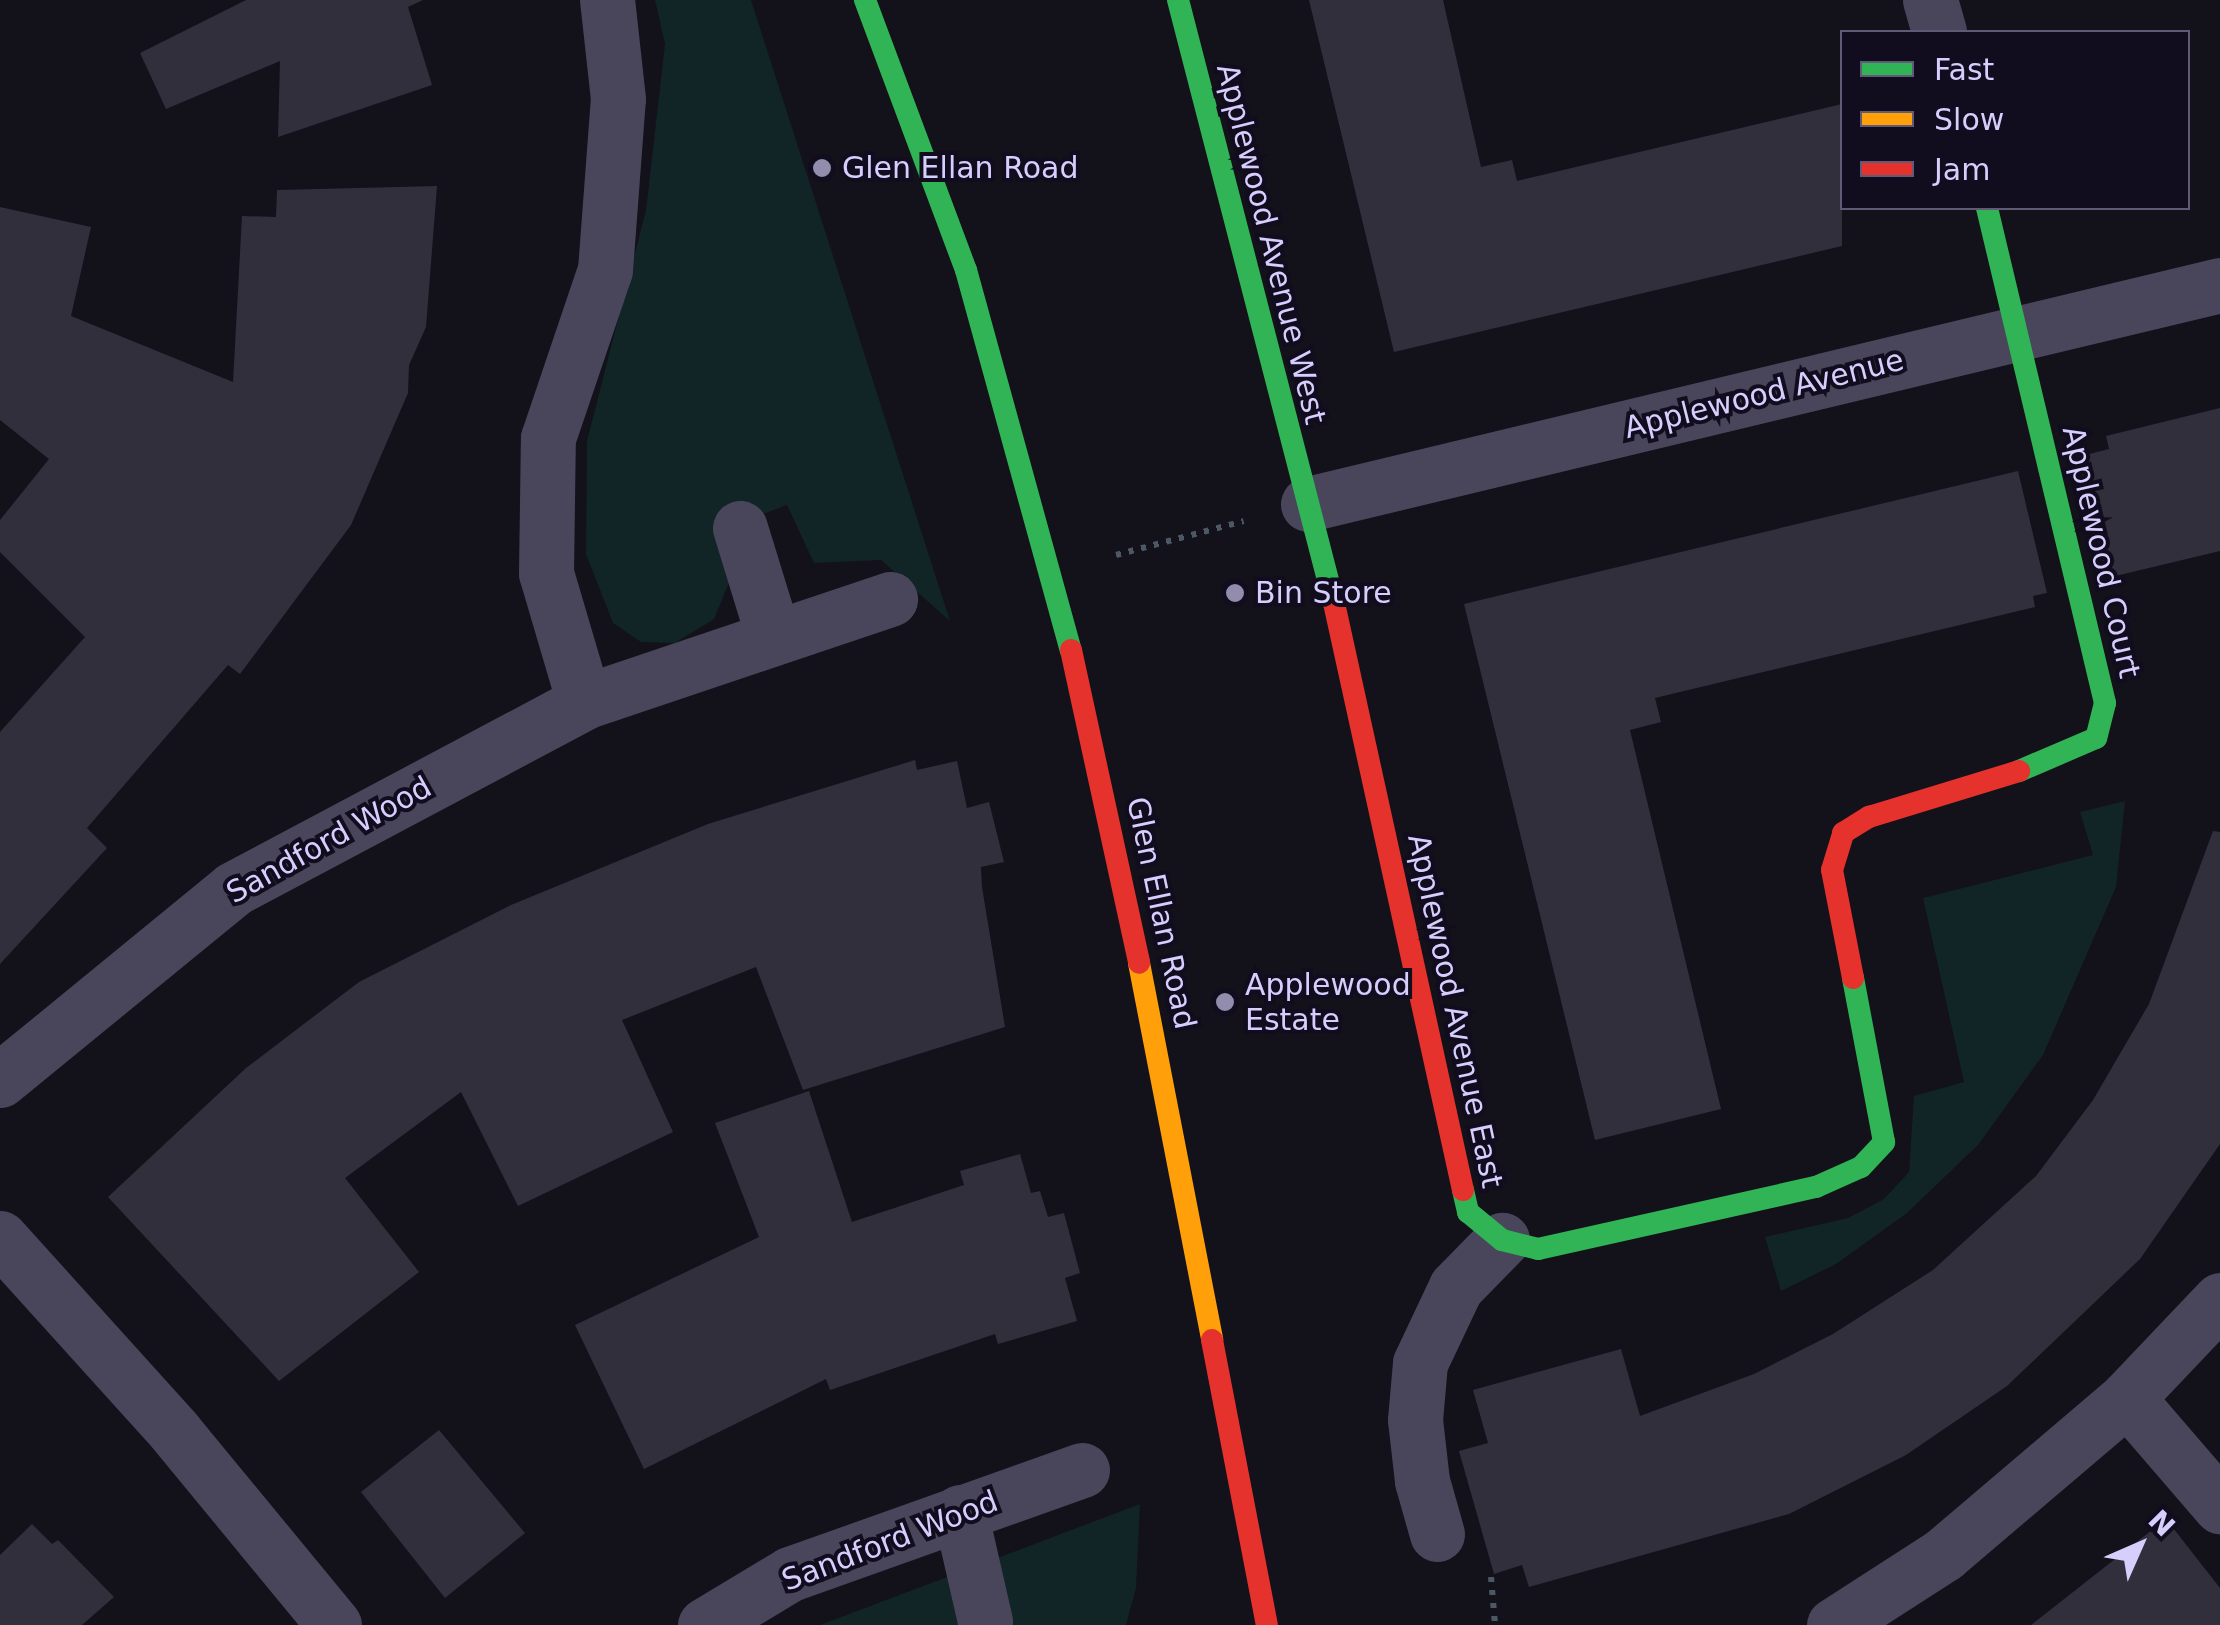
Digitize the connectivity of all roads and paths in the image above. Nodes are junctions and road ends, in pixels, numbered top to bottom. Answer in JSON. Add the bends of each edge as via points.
{"nodes":[{"id":1,"x":607,"y":0,"type":"edge"},
{"id":2,"x":865,"y":0,"type":"edge"},
{"id":3,"x":1178,"y":0,"type":"edge"},
{"id":4,"x":1930,"y":0,"type":"edge"},
{"id":5,"x":1938,"y":30,"type":"edge"},
{"id":6,"x":1988,"y":210,"type":"edge"},
{"id":7,"x":2220,"y":285,"type":"edge"},
{"id":8,"x":2022,"y":332,"type":"junction"},
{"id":9,"x":1308,"y":504,"type":"junction"},
{"id":10,"x":740,"y":528,"type":"dead end"},
{"id":11,"x":1052,"y":574,"type":"junction"},
{"id":12,"x":890,"y":600,"type":"dead end"},
{"id":13,"x":773,"y":635,"type":"junction"},
{"id":14,"x":584,"y":702,"type":"junction"},
{"id":15,"x":0,"y":1080,"type":"edge"},
{"id":16,"x":0,"y":1238,"type":"edge"},
{"id":17,"x":1502,"y":1240,"type":"junction"},
{"id":18,"x":2220,"y":1300,"type":"edge"},
{"id":19,"x":2127,"y":1398,"type":"junction"},
{"id":20,"x":1082,"y":1470,"type":"dead end"},
{"id":21,"x":2220,"y":1506,"type":"edge"},
{"id":22,"x":960,"y":1512,"type":"junction"},
{"id":23,"x":1437,"y":1534,"type":"dead end"},
{"id":24,"x":985,"y":1621,"type":"dead end"},
{"id":25,"x":334,"y":1625,"type":"edge"},
{"id":26,"x":705,"y":1625,"type":"edge"},
{"id":27,"x":1267,"y":1625,"type":"edge"},
{"id":28,"x":1834,"y":1625,"type":"edge"}],
"edges":[{"from":1,"to":14,"type":"street","via":[[618,99],[605,270],[548,438],[546,572]]},
{"from":2,"to":11,"type":"street","name":"Glen Ellan Road","via":[[966,270]]},
{"from":3,"to":9,"type":"street","name":"Applewood Avenue West"},
{"from":4,"to":5,"type":"street"},
{"from":6,"to":8,"type":"street"},
{"from":7,"to":8,"type":"street","name":"Applewood Avenue"},
{"from":8,"to":9,"type":"street","name":"Applewood Avenue"},
{"from":8,"to":17,"type":"street","name":"Applewood Court","via":[[2105,702],[2096,738],[2063,758],[1870,817],[1843,833],[1832,870],[1884,1142],[1861,1167],[1816,1187],[1538,1249]]},
{"from":9,"to":11,"type":"path"},
{"from":9,"to":17,"type":"street","name":"Applewood Avenue East","via":[[1468,1212]]},
{"from":10,"to":13,"type":"street"},
{"from":11,"to":27,"type":"street","name":"Glen Ellan Road","via":[[1126,890]]},
{"from":12,"to":13,"type":"street","name":"Sandford Wood"},
{"from":13,"to":14,"type":"street","name":"Sandford Wood"},
{"from":14,"to":15,"type":"street","name":"Sandford Wood","via":[[233,889]]},
{"from":16,"to":25,"type":"street","via":[[175,1432]]},
{"from":17,"to":23,"type":"street","via":[[1456,1288],[1420,1363],[1417,1435]]},
{"from":18,"to":19,"type":"street"},
{"from":19,"to":21,"type":"street"},
{"from":19,"to":28,"type":"street","via":[[1944,1554]]},
{"from":20,"to":22,"type":"street","name":"Sandford Wood"},
{"from":22,"to":24,"type":"street"},
{"from":22,"to":26,"type":"street","name":"Sandford Wood","via":[[790,1574]]}]}
